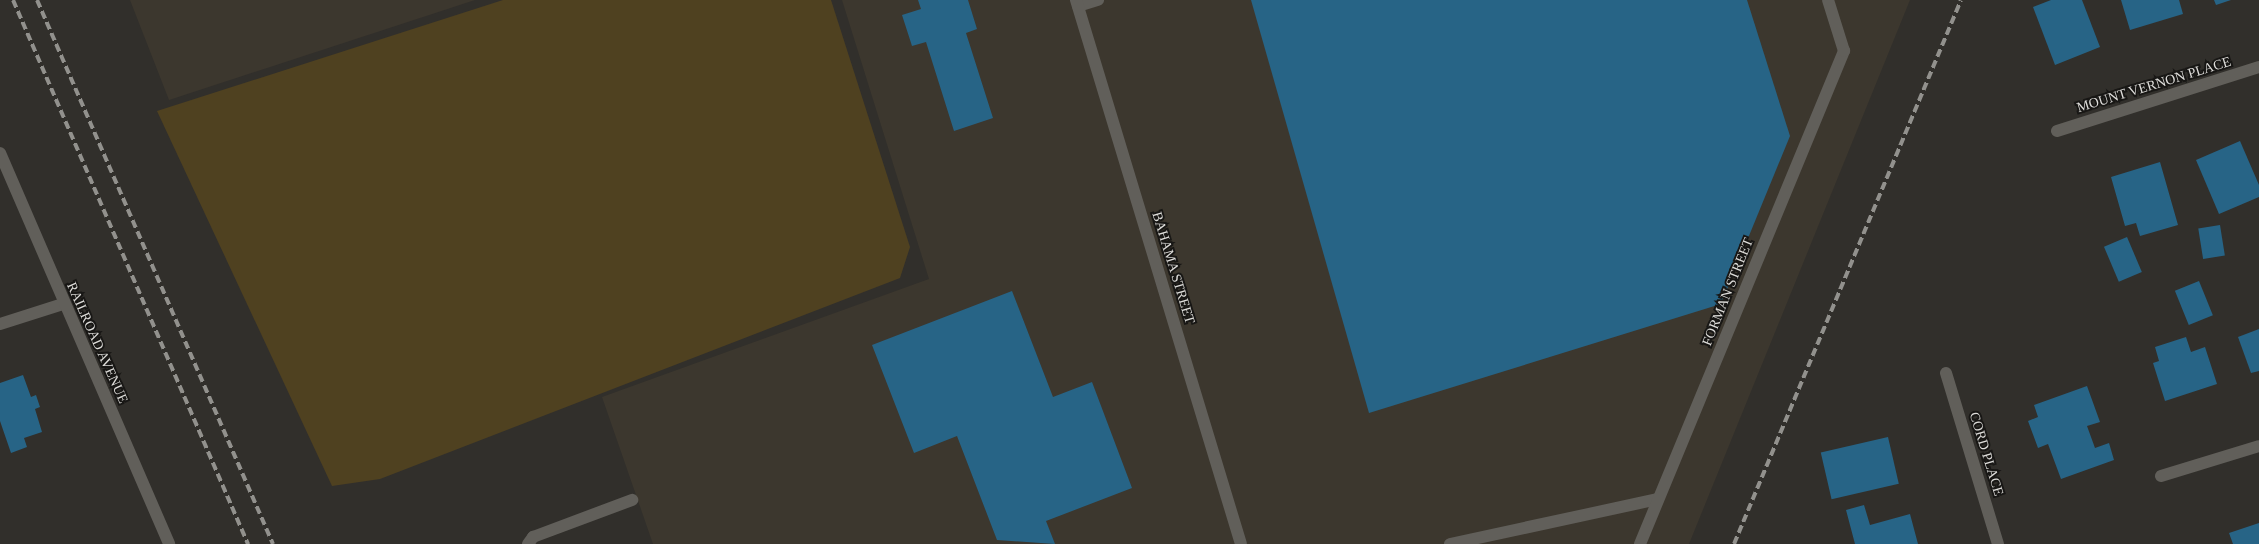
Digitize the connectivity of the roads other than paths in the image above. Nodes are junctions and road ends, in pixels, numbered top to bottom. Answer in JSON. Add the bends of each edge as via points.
{"nodes":[{"id":1,"x":1098,"y":0,"type":"edge"},
{"id":2,"x":1828,"y":0,"type":"edge"},
{"id":3,"x":1077,"y":3,"type":"edge"},
{"id":4,"x":2259,"y":68,"type":"edge"},
{"id":5,"x":2057,"y":131,"type":"dead end"},
{"id":6,"x":0,"y":153,"type":"edge"},
{"id":7,"x":63,"y":304,"type":"junction"},
{"id":8,"x":0,"y":324,"type":"edge"},
{"id":9,"x":1946,"y":373,"type":"dead end"},
{"id":10,"x":2259,"y":446,"type":"edge"},
{"id":11,"x":2161,"y":476,"type":"dead end"},
{"id":12,"x":1658,"y":499,"type":"junction"},
{"id":13,"x":632,"y":500,"type":"dead end"},
{"id":14,"x":169,"y":544,"type":"edge"},
{"id":15,"x":528,"y":544,"type":"edge"},
{"id":16,"x":1241,"y":544,"type":"edge"},
{"id":17,"x":1450,"y":544,"type":"edge"},
{"id":18,"x":1640,"y":544,"type":"edge"},
{"id":19,"x":1998,"y":544,"type":"edge"}],
"edges":[{"from":1,"to":3,"type":"street"},
{"from":2,"to":12,"type":"street","name":"FORMAN STREET","via":[[1844,51]]},
{"from":3,"to":16,"type":"street","name":"BAHAMA STREET"},
{"from":4,"to":5,"type":"street","name":"MOUNT VERNON PLACE"},
{"from":6,"to":7,"type":"street","name":"RAILROAD AVENUE"},
{"from":7,"to":8,"type":"street"},
{"from":7,"to":14,"type":"street","name":"RAILROAD AVENUE"},
{"from":9,"to":19,"type":"street","name":"CORD PLACE"},
{"from":10,"to":11,"type":"street"},
{"from":12,"to":17,"type":"street"},
{"from":12,"to":18,"type":"street","name":"FORMAN STREET"},
{"from":13,"to":15,"type":"street","via":[[532,537]]}]}
